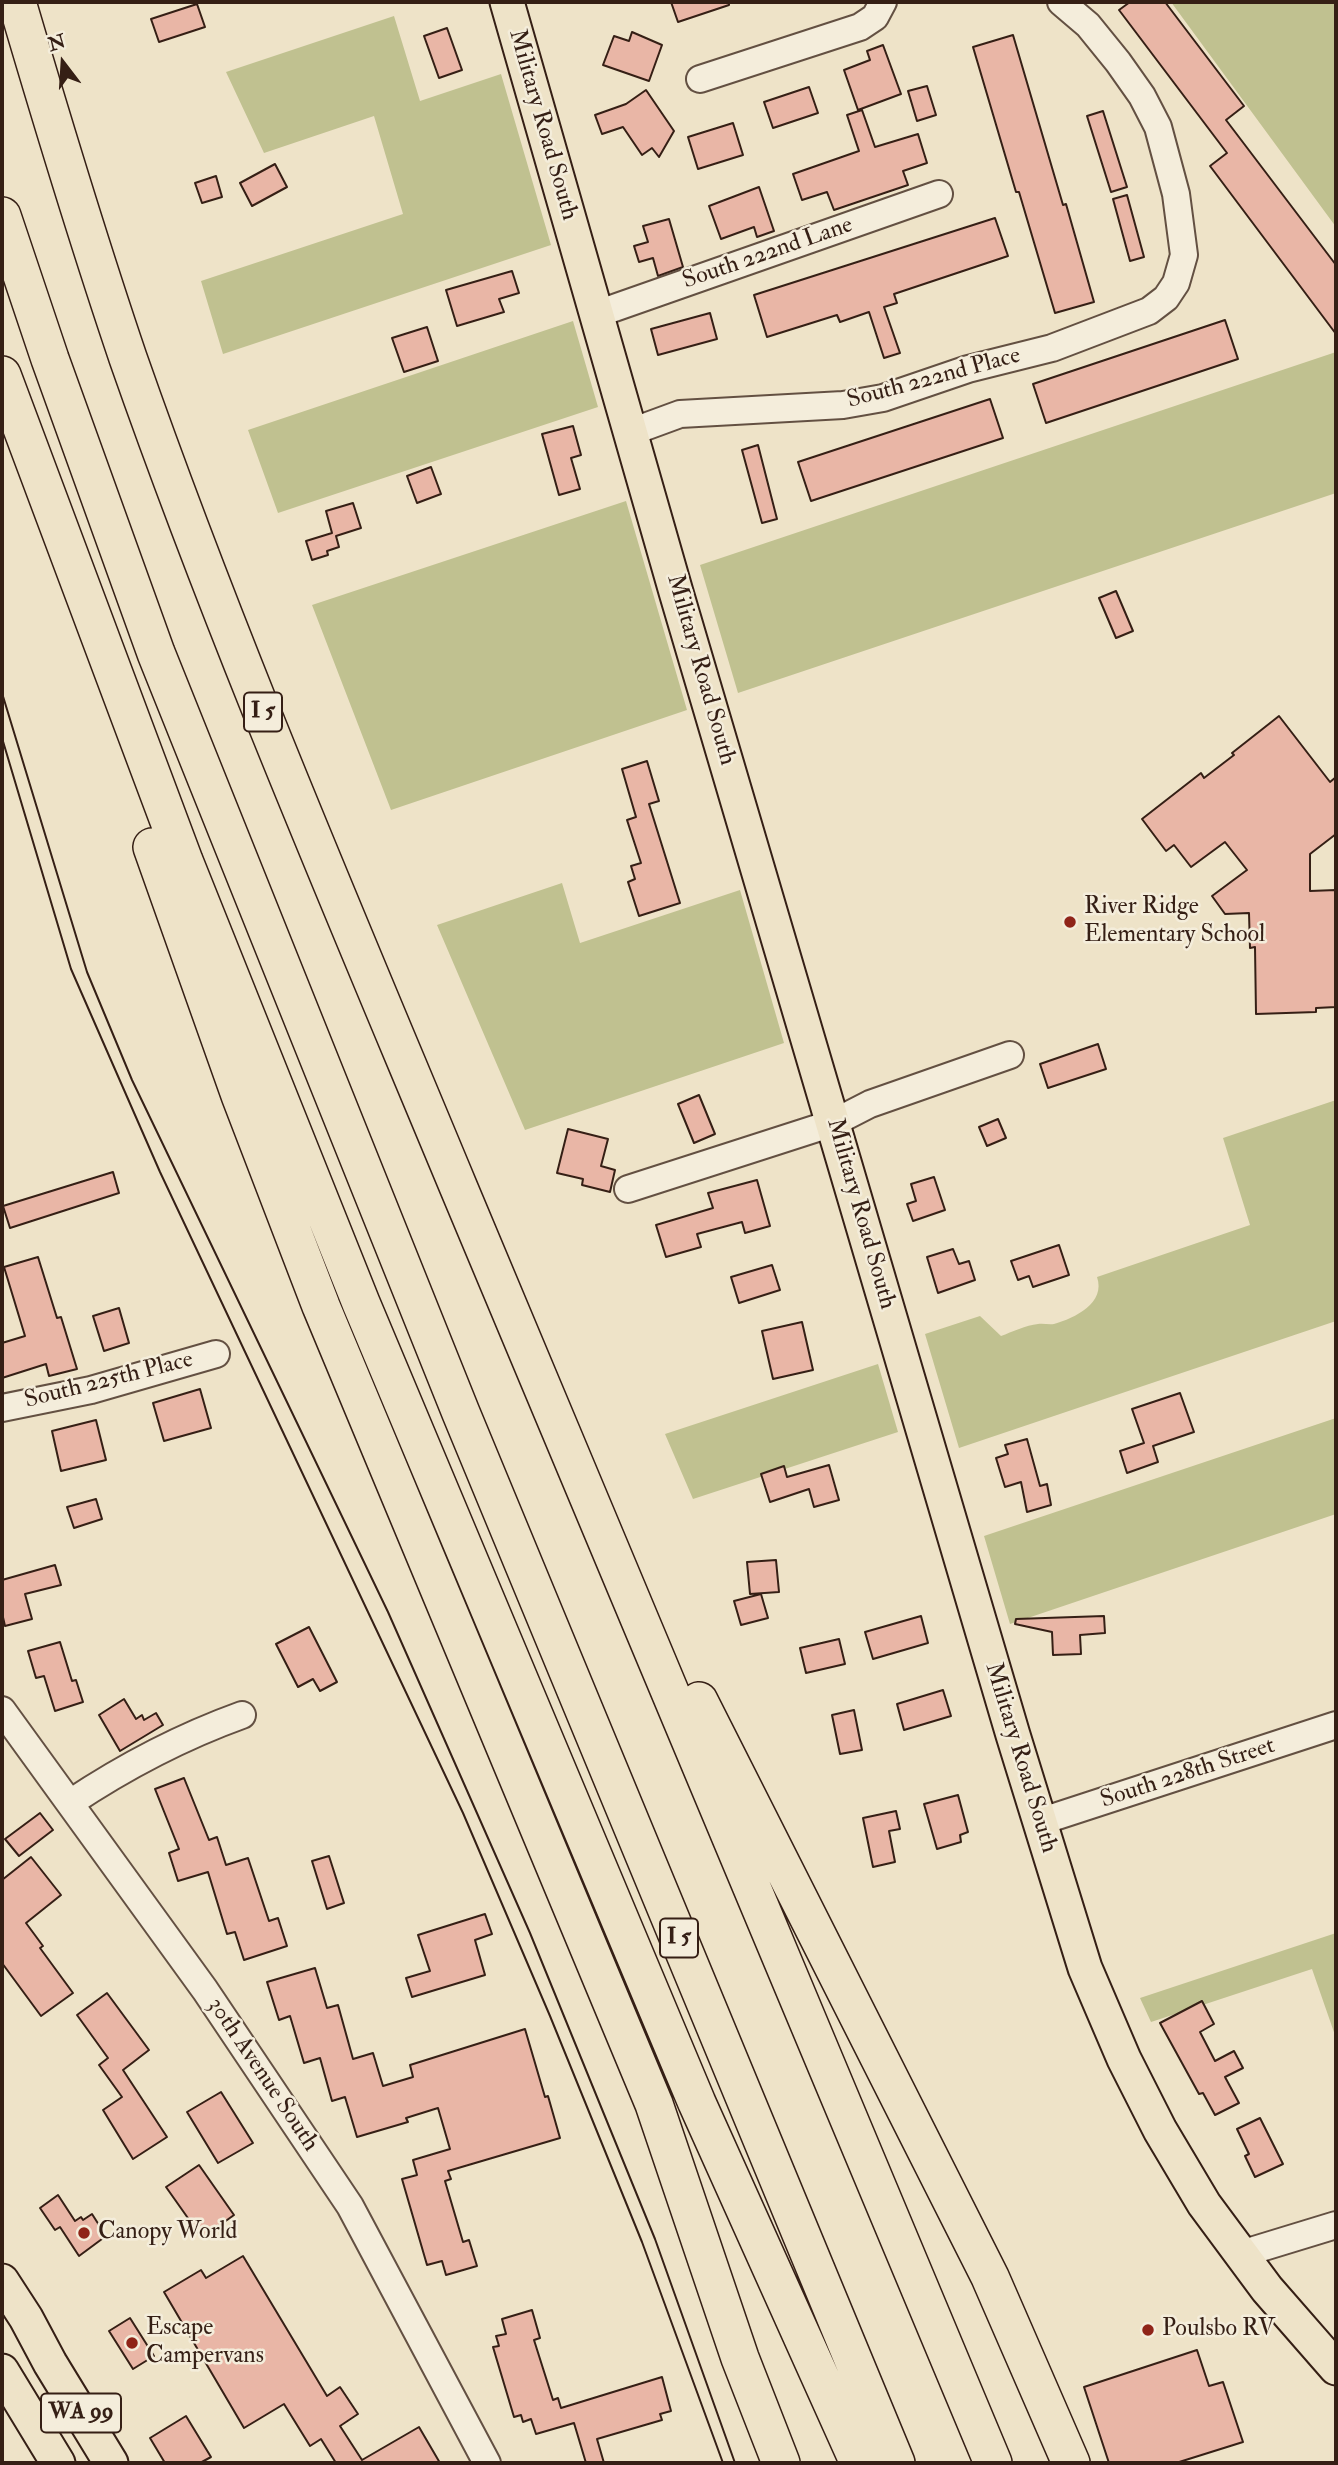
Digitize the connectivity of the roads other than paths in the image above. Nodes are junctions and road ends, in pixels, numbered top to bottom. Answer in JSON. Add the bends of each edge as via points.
{"nodes":[{"id":1,"x":17,"y":2,"type":"edge"},
{"id":2,"x":27,"y":2,"type":"edge"},
{"id":3,"x":507,"y":2,"type":"edge"},
{"id":4,"x":1061,"y":2,"type":"edge"},
{"id":5,"x":883,"y":3,"type":"edge"},
{"id":6,"x":700,"y":79,"type":"dead end"},
{"id":7,"x":51,"y":116,"type":"junction"},
{"id":8,"x":939,"y":194,"type":"dead end"},
{"id":9,"x":2,"y":216,"type":"edge"},
{"id":10,"x":597,"y":314,"type":"junction"},
{"id":11,"x":2,"y":375,"type":"edge"},
{"id":12,"x":2,"y":410,"type":"edge"},
{"id":13,"x":631,"y":432,"type":"junction"},
{"id":14,"x":1010,"y":1055,"type":"dead end"},
{"id":15,"x":833,"y":1123,"type":"junction"},
{"id":16,"x":628,"y":1189,"type":"dead end"},
{"id":17,"x":216,"y":1354,"type":"dead end"},
{"id":18,"x":550,"y":1407,"type":"junction"},
{"id":19,"x":2,"y":1408,"type":"edge"},
{"id":20,"x":2,"y":1710,"type":"edge"},
{"id":21,"x":242,"y":1715,"type":"dead end"},
{"id":22,"x":1336,"y":1725,"type":"edge"},
{"id":23,"x":70,"y":1802,"type":"junction"},
{"id":24,"x":1039,"y":1822,"type":"junction"},
{"id":25,"x":1336,"y":2225,"type":"edge"},
{"id":26,"x":1241,"y":2254,"type":"junction"},
{"id":27,"x":2,"y":2281,"type":"edge"},
{"id":28,"x":1336,"y":2368,"type":"edge"},
{"id":29,"x":2,"y":2371,"type":"edge"},
{"id":30,"x":58,"y":2463,"type":"edge"},
{"id":31,"x":111,"y":2463,"type":"edge"},
{"id":32,"x":487,"y":2463,"type":"edge"},
{"id":33,"x":780,"y":2463,"type":"edge"},
{"id":34,"x":859,"y":2463,"type":"edge"},
{"id":35,"x":896,"y":2463,"type":"edge"},
{"id":36,"x":993,"y":2463,"type":"edge"},
{"id":37,"x":1072,"y":2463,"type":"edge"}],
"edges":[{"from":1,"to":7,"type":"highway","number":"I 5"},
{"from":2,"to":7,"type":"highway"},
{"from":3,"to":10,"type":"main road","name":"Military Road South"},
{"from":4,"to":13,"type":"street","name":"South 222nd Place","via":[[1088,25],[1142,96],[1158,127],[1177,194],[1184,255],[1166,298],[1149,311],[1052,348],[968,369],[883,398],[843,405],[680,414]]},
{"from":5,"to":6,"type":"street","via":[[874,18],[860,27]]},
{"from":7,"to":18,"type":"highway","number":"I 5","via":[[128,358],[208,573]]},
{"from":8,"to":10,"type":"street","name":"South 222nd Lane"},
{"from":9,"to":35,"type":"highway","number":"I 5","via":[[156,653],[461,1413]]},
{"from":10,"to":13,"type":"main road","name":"Military Road South"},
{"from":11,"to":34,"type":"highway","via":[[184,861],[361,1303],[697,2103]]},
{"from":12,"to":33,"type":"highway","via":[[240,1095],[321,1306],[654,2104]]},
{"from":13,"to":15,"type":"main road","name":"Military Road South"},
{"from":14,"to":15,"type":"street","via":[[870,1104]]},
{"from":15,"to":16,"type":"street"},
{"from":15,"to":24,"type":"main road","name":"Military Road South"},
{"from":17,"to":19,"type":"street","name":"South 225th Place","via":[[91,1390]]},
{"from":18,"to":36,"type":"highway","number":"I 5"},
{"from":18,"to":37,"type":"highway","via":[[990,2277]]},
{"from":20,"to":23,"type":"street","name":"30th Avenue South"},
{"from":21,"to":23,"type":"street","via":[[138,1760]]},
{"from":22,"to":24,"type":"street","name":"South 228th Street"},
{"from":23,"to":32,"type":"street","name":"30th Avenue South","via":[[205,1990],[350,2206]]},
{"from":24,"to":26,"type":"main road","name":"Military Road South","via":[[1085,1968],[1124,2059],[1204,2204]]},
{"from":25,"to":26,"type":"street"},
{"from":26,"to":28,"type":"main road","name":"Military Road South"},
{"from":27,"to":31,"type":"main road","number":"WA 99"},
{"from":29,"to":30,"type":"main road","number":"WA 99"}]}
